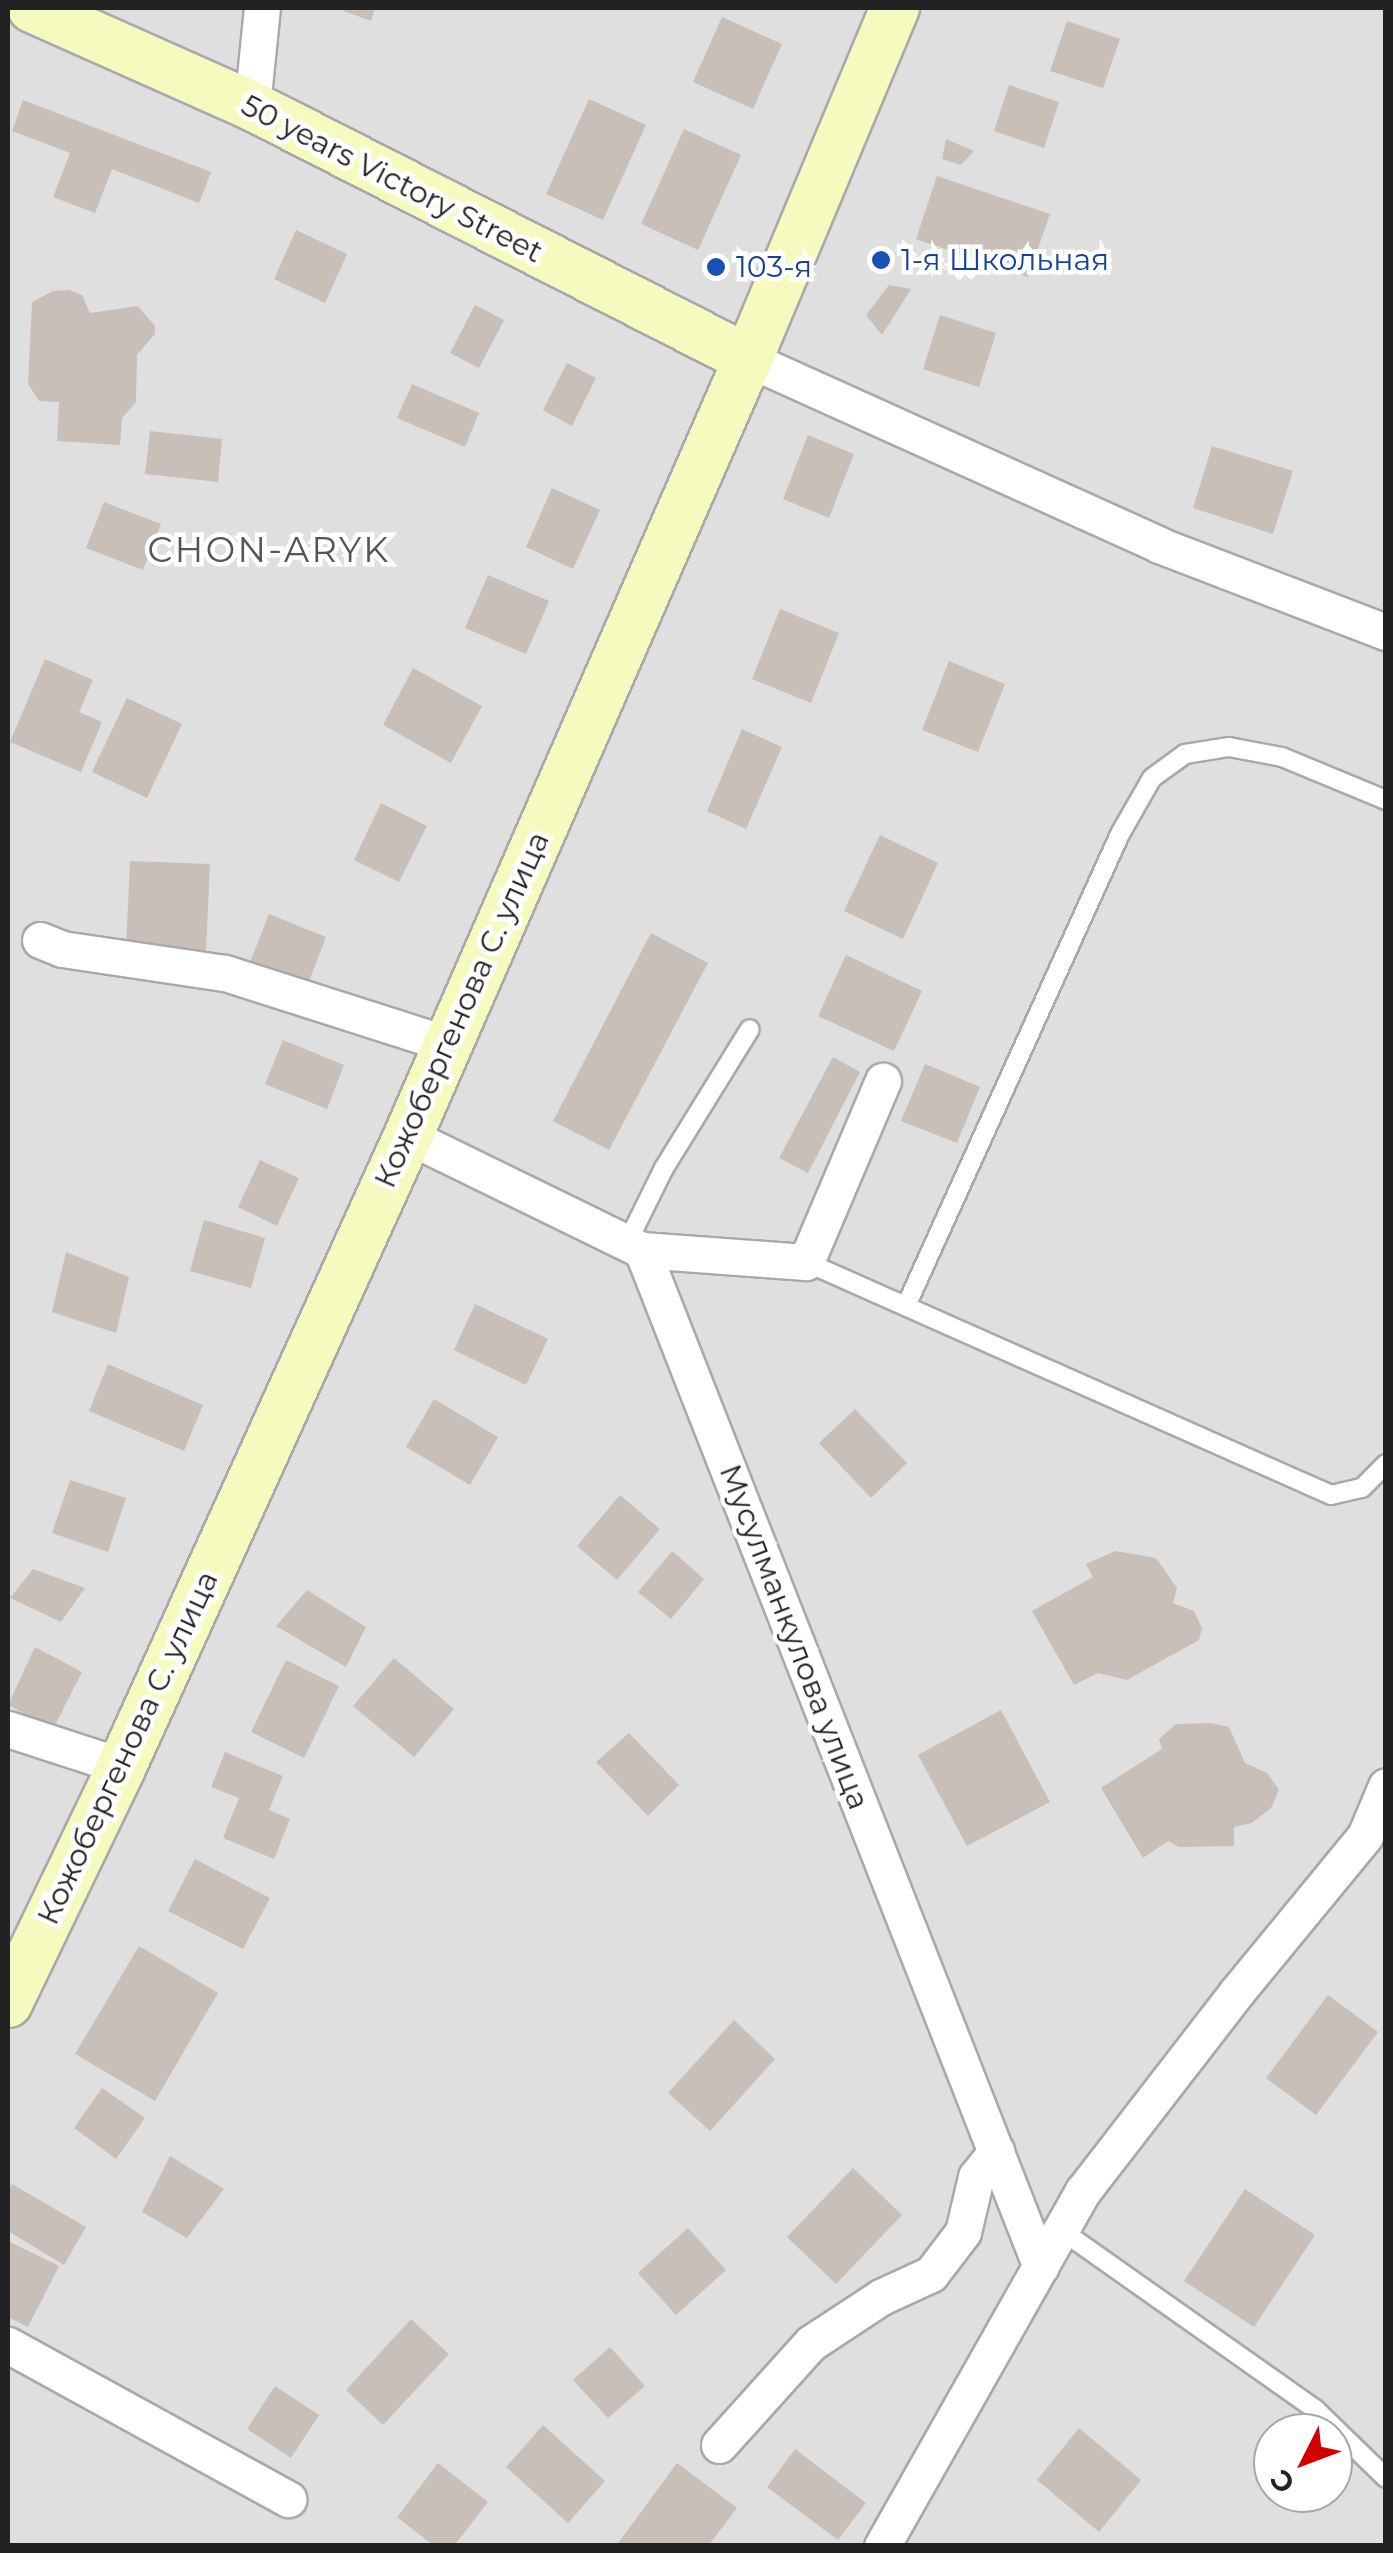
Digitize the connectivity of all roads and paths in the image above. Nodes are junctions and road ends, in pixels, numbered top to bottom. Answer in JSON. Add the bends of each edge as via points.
{"nodes":[{"id":1,"x":32,"y":8,"type":"edge"},
{"id":2,"x":262,"y":8,"type":"edge"},
{"id":3,"x":895,"y":8,"type":"edge"},
{"id":4,"x":252,"y":106,"type":"junction"},
{"id":5,"x":748,"y":359,"type":"junction"},
{"id":6,"x":1386,"y":632,"type":"edge"},
{"id":7,"x":1386,"y":800,"type":"edge"},
{"id":8,"x":40,"y":940,"type":"dead end"},
{"id":9,"x":750,"y":1029,"type":"dead end"},
{"id":10,"x":447,"y":1044,"type":"junction"},
{"id":11,"x":883,"y":1081,"type":"dead end"},
{"id":12,"x":408,"y":1136,"type":"junction"},
{"id":13,"x":635,"y":1247,"type":"junction"},
{"id":14,"x":806,"y":1262,"type":"junction"},
{"id":15,"x":906,"y":1306,"type":"junction"},
{"id":16,"x":1386,"y":1464,"type":"edge"},
{"id":17,"x":8,"y":1729,"type":"edge"},
{"id":18,"x":122,"y":1766,"type":"junction"},
{"id":19,"x":1386,"y":1786,"type":"edge"},
{"id":20,"x":8,"y":2004,"type":"edge"},
{"id":21,"x":996,"y":2152,"type":"junction"},
{"id":22,"x":1062,"y":2230,"type":"junction"},
{"id":23,"x":1041,"y":2266,"type":"junction"},
{"id":24,"x":8,"y":2345,"type":"edge"},
{"id":25,"x":720,"y":2444,"type":"dead end"},
{"id":26,"x":1386,"y":2478,"type":"edge"},
{"id":27,"x":288,"y":2499,"type":"dead end"},
{"id":28,"x":882,"y":2546,"type":"edge"}],
"edges":[{"from":1,"to":4,"type":"main road","name":"50 years Victory Street"},
{"from":2,"to":4,"type":"street"},
{"from":3,"to":5,"type":"main road","name":"Кожобергенова С. улица"},
{"from":4,"to":5,"type":"main road","name":"50 years Victory Street"},
{"from":5,"to":6,"type":"street","via":[[1159,545]]},
{"from":5,"to":10,"type":"main road","name":"Кожобергенова С. улица"},
{"from":7,"to":15,"type":"lane","via":[[1282,757],[1229,748],[1185,754],[1152,778],[1120,834]]},
{"from":8,"to":10,"type":"street","via":[[62,949],[226,973]]},
{"from":9,"to":13,"type":"lane","via":[[664,1168]]},
{"from":10,"to":12,"type":"main road","name":"Кожобергенова С. улица"},
{"from":11,"to":14,"type":"street"},
{"from":12,"to":13,"type":"street"},
{"from":12,"to":18,"type":"main road","name":"Кожобергенова С. улица"},
{"from":13,"to":14,"type":"street"},
{"from":13,"to":21,"type":"street","name":"Мусулманкулова улица"},
{"from":14,"to":15,"type":"lane"},
{"from":15,"to":16,"type":"lane","via":[[1331,1494],[1362,1488]]},
{"from":17,"to":18,"type":"street"},
{"from":18,"to":20,"type":"main road","name":"Кожобергенова С. улица"},
{"from":19,"to":22,"type":"street","via":[[1365,1836],[1236,1993],[1084,2191]]},
{"from":21,"to":23,"type":"street","name":"Мусулманкулова улица"},
{"from":21,"to":25,"type":"street","via":[[976,2177],[963,2232],[931,2274],[881,2296],[811,2343]]},
{"from":22,"to":23,"type":"street"},
{"from":22,"to":26,"type":"lane","via":[[1315,2409]]},
{"from":23,"to":28,"type":"street"},
{"from":24,"to":27,"type":"street"}]}
